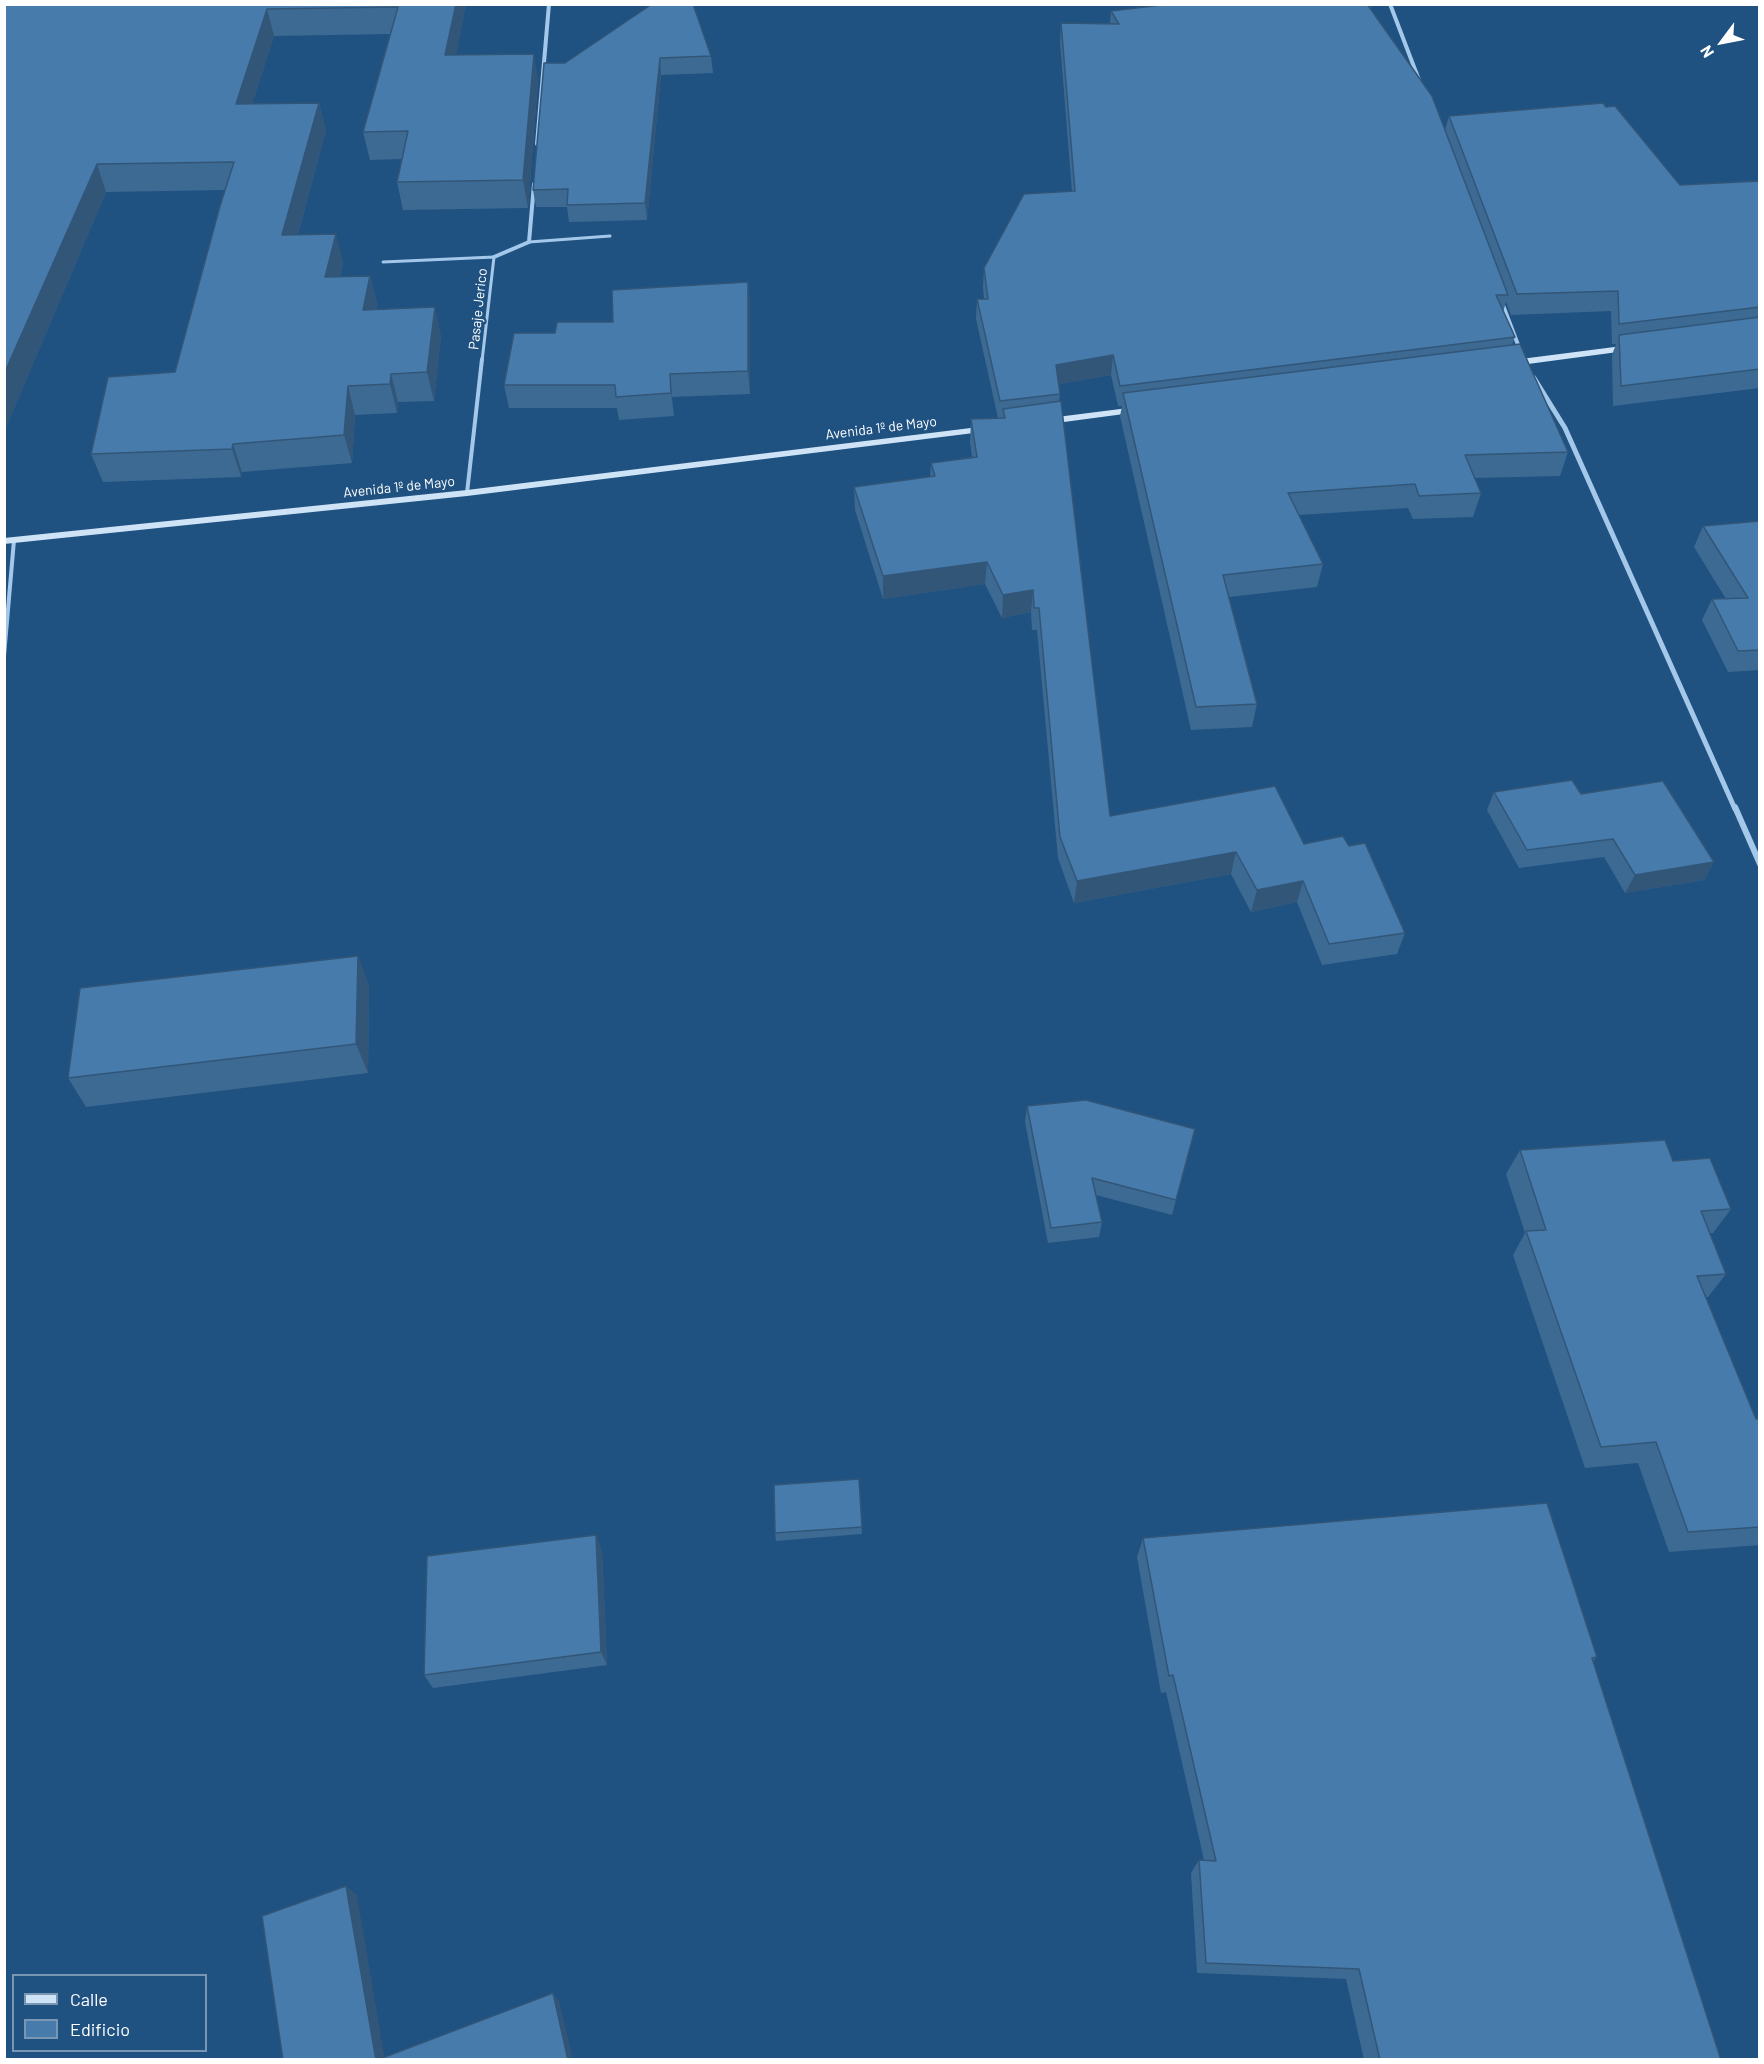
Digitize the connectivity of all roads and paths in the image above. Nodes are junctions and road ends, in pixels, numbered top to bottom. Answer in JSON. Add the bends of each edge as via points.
{"nodes":[{"id":1,"x":549,"y":4,"type":"edge"},
{"id":2,"x":1390,"y":4,"type":"edge"},
{"id":3,"x":1420,"y":83,"type":"edge"},
{"id":4,"x":537,"y":147,"type":"edge"},
{"id":5,"x":534,"y":182,"type":"edge"},
{"id":6,"x":610,"y":236,"type":"dead end"},
{"id":7,"x":529,"y":242,"type":"junction"},
{"id":8,"x":494,"y":257,"type":"junction"},
{"id":9,"x":383,"y":262,"type":"dead end"},
{"id":10,"x":1499,"y":295,"type":"edge"},
{"id":11,"x":1642,"y":346,"type":"edge"},
{"id":12,"x":1525,"y":362,"type":"junction"},
{"id":13,"x":1501,"y":365,"type":"edge"},
{"id":14,"x":1144,"y":409,"type":"edge"},
{"id":15,"x":1038,"y":422,"type":"edge"},
{"id":16,"x":1002,"y":427,"type":"edge"},
{"id":17,"x":467,"y":493,"type":"junction"},
{"id":18,"x":9,"y":541,"type":"edge"},
{"id":19,"x":4,"y":656,"type":"edge"},
{"id":20,"x":1760,"y":864,"type":"edge"}],
"edges":[{"from":1,"to":4,"type":"street"},
{"from":2,"to":3,"type":"street"},
{"from":5,"to":7,"type":"street"},
{"from":6,"to":7,"type":"lane"},
{"from":7,"to":8,"type":"street","name":"Pasaje Jerico"},
{"from":8,"to":9,"type":"lane"},
{"from":8,"to":17,"type":"lane","name":"Pasaje Jerico"},
{"from":10,"to":12,"type":"street"},
{"from":11,"to":12,"type":"main road"},
{"from":12,"to":13,"type":"main road"},
{"from":12,"to":20,"type":"street","via":[[1564,428]]},
{"from":14,"to":15,"type":"main road"},
{"from":16,"to":17,"type":"main road","name":"Avenida 1º de Mayo"},
{"from":17,"to":18,"type":"main road","name":"Avenida 1º de Mayo"},
{"from":18,"to":19,"type":"lane"}]}
